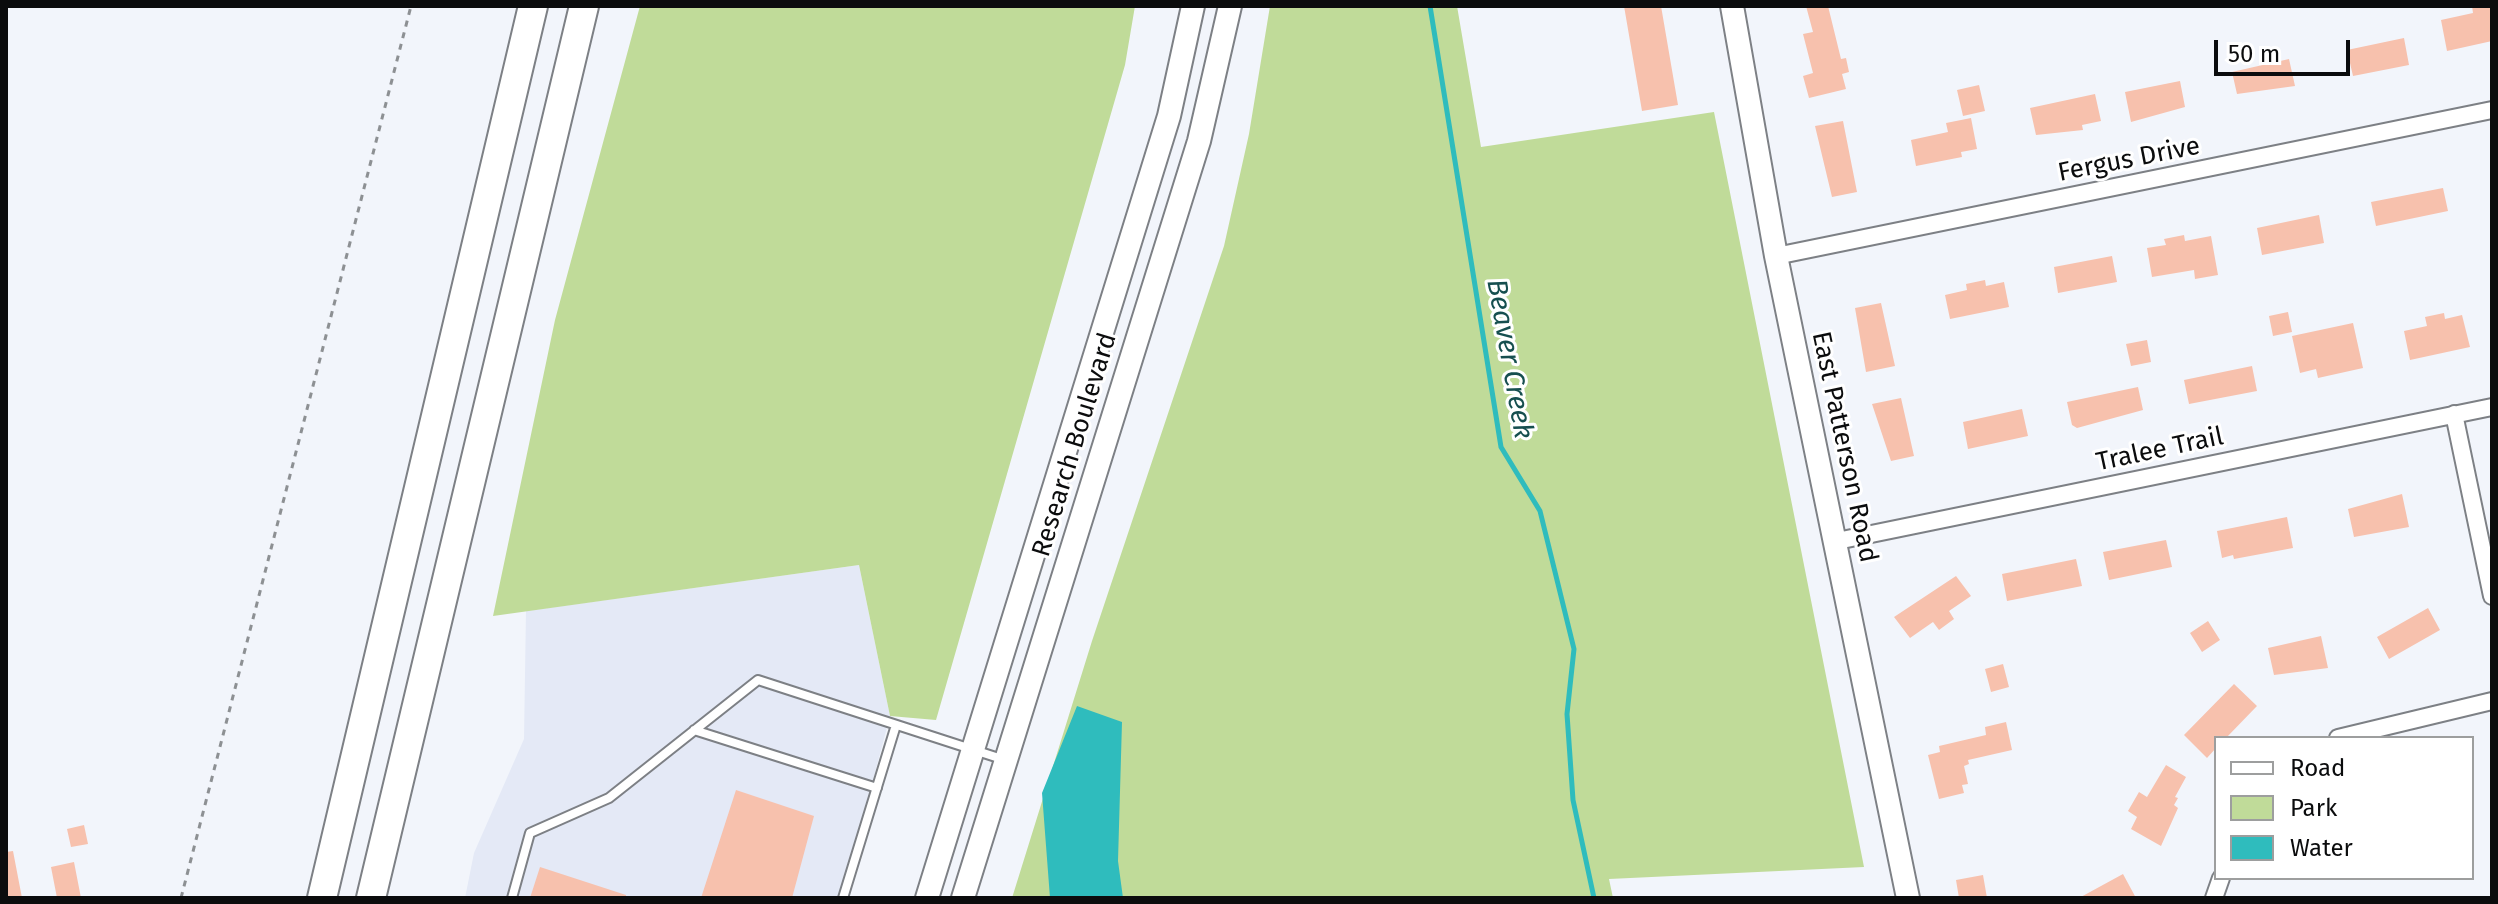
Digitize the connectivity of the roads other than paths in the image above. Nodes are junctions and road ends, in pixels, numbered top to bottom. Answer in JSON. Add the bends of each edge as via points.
{"nodes":[{"id":1,"x":533,"y":6,"type":"edge"},
{"id":2,"x":584,"y":6,"type":"edge"},
{"id":3,"x":1193,"y":6,"type":"edge"},
{"id":4,"x":1230,"y":6,"type":"edge"},
{"id":5,"x":1732,"y":6,"type":"edge"},
{"id":6,"x":2492,"y":110,"type":"edge"},
{"id":7,"x":1776,"y":256,"type":"junction"},
{"id":8,"x":2492,"y":407,"type":"edge"},
{"id":9,"x":2454,"y":414,"type":"junction"},
{"id":10,"x":1837,"y":541,"type":"junction"},
{"id":11,"x":2492,"y":596,"type":"edge"},
{"id":12,"x":2492,"y":701,"type":"edge"},
{"id":13,"x":896,"y":725,"type":"junction"},
{"id":14,"x":694,"y":730,"type":"junction"},
{"id":15,"x":2346,"y":736,"type":"edge"},
{"id":16,"x":973,"y":750,"type":"junction"},
{"id":17,"x":1005,"y":760,"type":"junction"},
{"id":18,"x":877,"y":788,"type":"junction"},
{"id":19,"x":322,"y":898,"type":"edge"},
{"id":20,"x":371,"y":898,"type":"edge"},
{"id":21,"x":512,"y":898,"type":"edge"},
{"id":22,"x":843,"y":898,"type":"edge"},
{"id":23,"x":927,"y":898,"type":"edge"},
{"id":24,"x":963,"y":898,"type":"edge"},
{"id":25,"x":1908,"y":898,"type":"edge"}],
"edges":[{"from":1,"to":19,"type":"highway"},
{"from":2,"to":20,"type":"highway"},
{"from":3,"to":16,"type":"main road","name":"Research Boulevard","via":[[1169,116]]},
{"from":4,"to":17,"type":"main road","name":"Research Boulevard","via":[[1199,141]]},
{"from":5,"to":7,"type":"main road","name":"East Patterson Road"},
{"from":6,"to":7,"type":"street","name":"Fergus Drive"},
{"from":7,"to":10,"type":"main road","name":"East Patterson Road"},
{"from":8,"to":9,"type":"street","name":"Tralee Trail"},
{"from":9,"to":10,"type":"street","name":"Tralee Trail"},
{"from":9,"to":11,"type":"street"},
{"from":10,"to":25,"type":"main road","name":"East Patterson Road"},
{"from":12,"to":15,"type":"street"},
{"from":13,"to":14,"type":"lane","via":[[758,680]]},
{"from":13,"to":16,"type":"lane"},
{"from":13,"to":18,"type":"lane"},
{"from":14,"to":18,"type":"lane"},
{"from":14,"to":21,"type":"lane","via":[[609,798],[530,833]]},
{"from":16,"to":17,"type":"lane"},
{"from":16,"to":23,"type":"main road","name":"Research Boulevard"},
{"from":17,"to":24,"type":"main road","name":"Research Boulevard"},
{"from":18,"to":22,"type":"lane"}]}
